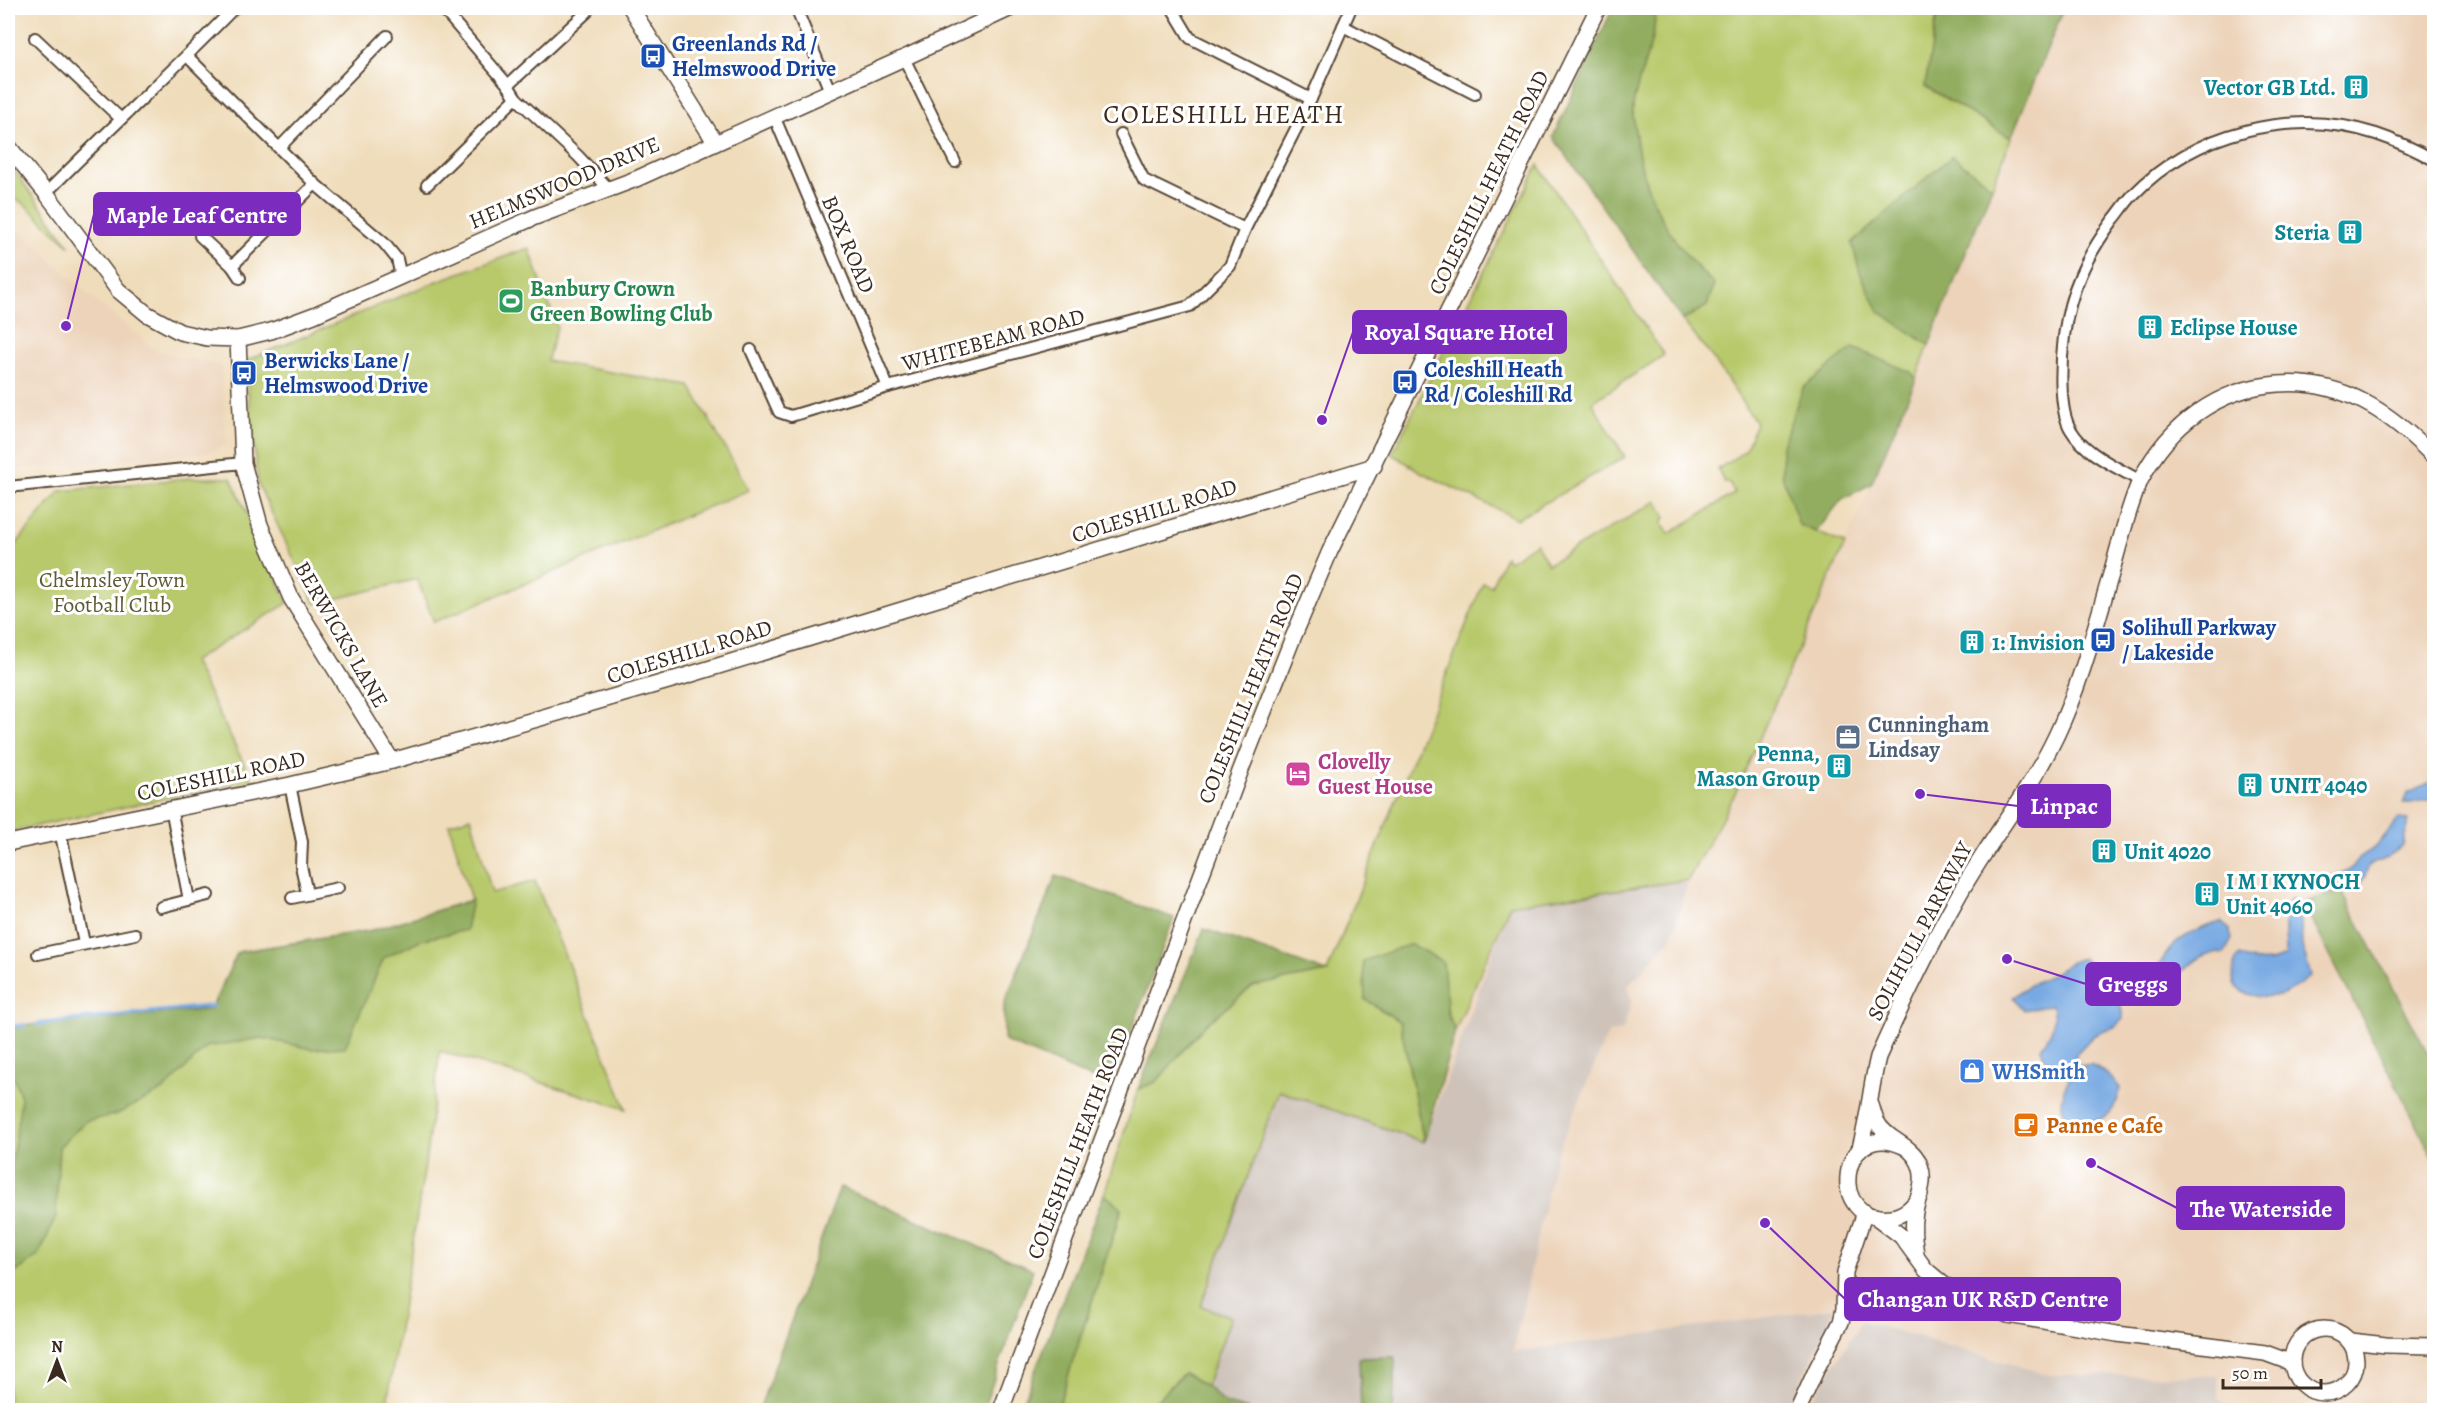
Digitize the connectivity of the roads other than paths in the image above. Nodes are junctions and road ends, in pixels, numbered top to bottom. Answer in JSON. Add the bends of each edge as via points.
{"nodes":[{"id":1,"x":234,"y":8,"type":"edge"},
{"id":2,"x":442,"y":8,"type":"edge"},
{"id":3,"x":631,"y":8,"type":"edge"},
{"id":4,"x":796,"y":8,"type":"edge"},
{"id":5,"x":1011,"y":8,"type":"edge"},
{"id":6,"x":1172,"y":8,"type":"edge"},
{"id":7,"x":1351,"y":8,"type":"edge"},
{"id":8,"x":1598,"y":8,"type":"edge"},
{"id":9,"x":587,"y":12,"type":"dead end"},
{"id":10,"x":1343,"y":26,"type":"junction"},
{"id":11,"x":387,"y":36,"type":"dead end"},
{"id":12,"x":35,"y":38,"type":"dead end"},
{"id":13,"x":187,"y":56,"type":"junction"},
{"id":14,"x":904,"y":58,"type":"junction"},
{"id":15,"x":508,"y":85,"type":"junction"},
{"id":16,"x":830,"y":91,"type":"junction"},
{"id":17,"x":1475,"y":94,"type":"dead end"},
{"id":18,"x":516,"y":98,"type":"junction"},
{"id":19,"x":1311,"y":99,"type":"junction"},
{"id":20,"x":774,"y":116,"type":"junction"},
{"id":21,"x":120,"y":118,"type":"junction"},
{"id":22,"x":1121,"y":134,"type":"dead end"},
{"id":23,"x":715,"y":142,"type":"junction"},
{"id":24,"x":8,"y":146,"type":"edge"},
{"id":25,"x":279,"y":148,"type":"junction"},
{"id":26,"x":2434,"y":160,"type":"edge"},
{"id":27,"x":955,"y":162,"type":"dead end"},
{"id":28,"x":315,"y":184,"type":"junction"},
{"id":29,"x":427,"y":185,"type":"dead end"},
{"id":30,"x":609,"y":189,"type":"junction"},
{"id":31,"x":46,"y":193,"type":"junction"},
{"id":32,"x":1245,"y":229,"type":"junction"},
{"id":33,"x":200,"y":236,"type":"dead end"},
{"id":34,"x":232,"y":266,"type":"junction"},
{"id":35,"x":400,"y":277,"type":"junction"},
{"id":36,"x":240,"y":278,"type":"dead end"},
{"id":37,"x":237,"y":339,"type":"junction"},
{"id":38,"x":751,"y":350,"type":"dead end"},
{"id":39,"x":888,"y":387,"type":"junction"},
{"id":40,"x":2434,"y":457,"type":"edge"},
{"id":41,"x":243,"y":463,"type":"junction"},
{"id":42,"x":1374,"y":466,"type":"junction"},
{"id":43,"x":2140,"y":481,"type":"junction"},
{"id":44,"x":8,"y":487,"type":"edge"},
{"id":45,"x":392,"y":761,"type":"junction"},
{"id":46,"x":290,"y":785,"type":"junction"},
{"id":47,"x":171,"y":808,"type":"junction"},
{"id":48,"x":60,"y":831,"type":"junction"},
{"id":49,"x":8,"y":843,"type":"edge"},
{"id":50,"x":338,"y":888,"type":"dead end"},
{"id":51,"x":307,"y":893,"type":"junction"},
{"id":52,"x":208,"y":895,"type":"dead end"},
{"id":53,"x":292,"y":898,"type":"dead end"},
{"id":54,"x":189,"y":900,"type":"junction"},
{"id":55,"x":161,"y":907,"type":"dead end"},
{"id":56,"x":135,"y":934,"type":"dead end"},
{"id":57,"x":84,"y":943,"type":"junction"},
{"id":58,"x":38,"y":954,"type":"dead end"},
{"id":59,"x":1871,"y":1105,"type":"junction"},
{"id":60,"x":1903,"y":1146,"type":"junction"},
{"id":61,"x":1859,"y":1151,"type":"junction"},
{"id":62,"x":1920,"y":1195,"type":"junction"},
{"id":63,"x":1870,"y":1214,"type":"junction"},
{"id":64,"x":1916,"y":1255,"type":"junction"},
{"id":65,"x":2350,"y":1341,"type":"junction"},
{"id":66,"x":2386,"y":1345,"type":"junction"},
{"id":67,"x":2295,"y":1346,"type":"junction"},
{"id":68,"x":2434,"y":1346,"type":"edge"},
{"id":69,"x":2265,"y":1353,"type":"junction"},
{"id":70,"x":2292,"y":1363,"type":"junction"},
{"id":71,"x":2356,"y":1368,"type":"junction"},
{"id":72,"x":1001,"y":1410,"type":"edge"},
{"id":73,"x":1798,"y":1410,"type":"edge"}],
"edges":[{"from":1,"to":13,"type":"street"},
{"from":2,"to":15,"type":"street"},
{"from":3,"to":23,"type":"street"},
{"from":4,"to":16,"type":"street"},
{"from":5,"to":14,"type":"street","name":"HELMSWOOD DRIVE"},
{"from":6,"to":19,"type":"street","via":[[1190,38]]},
{"from":7,"to":10,"type":"street","name":"WHITEBEAM ROAD"},
{"from":8,"to":42,"type":"street","name":"COLESHILL HEATH ROAD"},
{"from":9,"to":15,"type":"street"},
{"from":10,"to":17,"type":"street"},
{"from":10,"to":19,"type":"street","name":"WHITEBEAM ROAD"},
{"from":11,"to":25,"type":"street"},
{"from":12,"to":21,"type":"street"},
{"from":13,"to":21,"type":"street"},
{"from":13,"to":25,"type":"street"},
{"from":14,"to":16,"type":"street","name":"HELMSWOOD DRIVE"},
{"from":14,"to":27,"type":"street"},
{"from":15,"to":18,"type":"street"},
{"from":16,"to":20,"type":"street","name":"HELMSWOOD DRIVE"},
{"from":18,"to":29,"type":"street"},
{"from":18,"to":30,"type":"street"},
{"from":19,"to":32,"type":"street","name":"WHITEBEAM ROAD"},
{"from":20,"to":23,"type":"street","name":"HELMSWOOD DRIVE"},
{"from":20,"to":39,"type":"street","name":"BOX ROAD"},
{"from":21,"to":31,"type":"street"},
{"from":22,"to":32,"type":"street","via":[[1144,180]]},
{"from":23,"to":30,"type":"street","name":"HELMSWOOD DRIVE"},
{"from":24,"to":31,"type":"street"},
{"from":25,"to":28,"type":"street"},
{"from":26,"to":43,"type":"street","via":[[2375,134],[2319,124],[2273,125],[2243,130],[2196,150],[2168,165],[2132,196],[2083,265],[2067,315],[2062,378],[2071,431],[2099,457]]},
{"from":28,"to":34,"type":"street"},
{"from":28,"to":35,"type":"street","via":[[384,243],[398,259]]},
{"from":30,"to":35,"type":"street","name":"HELMSWOOD DRIVE"},
{"from":31,"to":37,"type":"street","via":[[118,290],[147,314],[180,332]]},
{"from":32,"to":39,"type":"street","name":"WHITEBEAM ROAD","via":[[1230,266],[1190,306]]},
{"from":33,"to":34,"type":"street"},
{"from":34,"to":36,"type":"street"},
{"from":35,"to":37,"type":"street","name":"HELMSWOOD DRIVE","via":[[303,319]]},
{"from":37,"to":41,"type":"street","name":"BERWICKS LANE"},
{"from":38,"to":39,"type":"street","name":"WHITEBEAM ROAD","via":[[779,412],[787,416]]},
{"from":40,"to":43,"type":"street","name":"SOLIHULL PARKWAY","via":[[2385,413],[2346,392],[2309,383],[2266,384],[2226,396],[2189,418],[2163,444]]},
{"from":41,"to":44,"type":"street"},
{"from":41,"to":45,"type":"street","name":"BERWICKS LANE","via":[[260,525],[291,598]]},
{"from":42,"to":45,"type":"street","name":"COLESHILL ROAD"},
{"from":42,"to":72,"type":"street","name":"COLESHILL HEATH ROAD","via":[[1330,551],[1292,640]]},
{"from":43,"to":59,"type":"street","name":"SOLIHULL PARKWAY","via":[[2074,696],[2039,772],[1955,901],[1899,1011],[1878,1057]]},
{"from":45,"to":46,"type":"street","name":"COLESHILL ROAD"},
{"from":46,"to":47,"type":"street","name":"COLESHILL ROAD"},
{"from":46,"to":51,"type":"street"},
{"from":47,"to":48,"type":"street","name":"COLESHILL ROAD"},
{"from":47,"to":54,"type":"street"},
{"from":48,"to":49,"type":"street","name":"COLESHILL ROAD"},
{"from":48,"to":57,"type":"street"},
{"from":50,"to":51,"type":"street"},
{"from":51,"to":53,"type":"street"},
{"from":52,"to":54,"type":"street"},
{"from":54,"to":55,"type":"street"},
{"from":56,"to":57,"type":"street"},
{"from":57,"to":58,"type":"street"},
{"from":59,"to":60,"type":"street","via":[[1877,1123]]},
{"from":59,"to":61,"type":"street","name":"SOLIHULL PARKWAY"},
{"from":60,"to":61,"type":"street","via":[[1876,1142]]},
{"from":60,"to":62,"type":"street","via":[[1914,1154],[1922,1171]]},
{"from":61,"to":63,"type":"street","via":[[1848,1167],[1849,1192]]},
{"from":62,"to":63,"type":"street","via":[[1907,1211],[1896,1216]]},
{"from":62,"to":64,"type":"street","via":[[1914,1214]]},
{"from":63,"to":64,"type":"street","via":[[1901,1236]]},
{"from":63,"to":73,"type":"street","via":[[1845,1272],[1841,1322]]},
{"from":64,"to":69,"type":"street","via":[[1944,1285],[2008,1315]]},
{"from":65,"to":66,"type":"street"},
{"from":65,"to":67,"type":"street","via":[[2337,1331],[2322,1329],[2305,1335]]},
{"from":65,"to":71,"type":"street","via":[[2357,1357]]},
{"from":66,"to":68,"type":"street"},
{"from":66,"to":71,"type":"street"},
{"from":67,"to":69,"type":"street"},
{"from":67,"to":70,"type":"street"},
{"from":69,"to":70,"type":"street"},
{"from":70,"to":71,"type":"street","via":[[2298,1380],[2306,1388],[2325,1394],[2346,1386]]}]}
